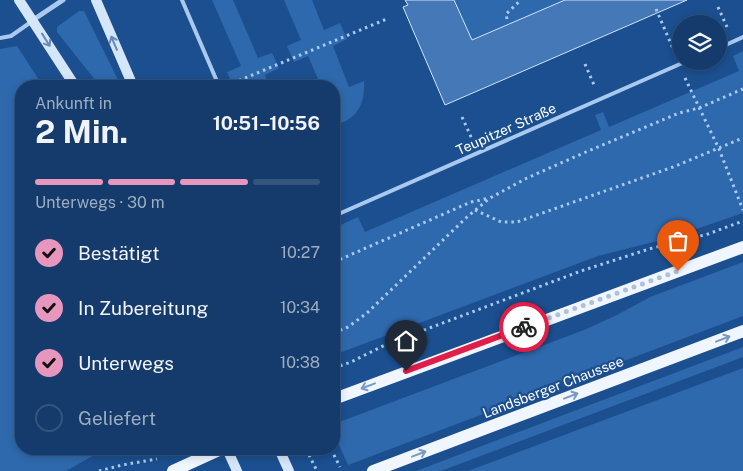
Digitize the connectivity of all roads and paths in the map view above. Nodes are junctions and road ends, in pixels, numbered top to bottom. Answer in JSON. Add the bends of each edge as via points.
{"nodes":[{"id":1,"x":19,"y":0,"type":"edge"},
{"id":2,"x":63,"y":0,"type":"edge"},
{"id":3,"x":96,"y":0,"type":"edge"},
{"id":4,"x":182,"y":0,"type":"edge"},
{"id":5,"x":521,"y":0,"type":"edge"},
{"id":6,"x":718,"y":7,"type":"dead end"},
{"id":7,"x":656,"y":9,"type":"dead end"},
{"id":8,"x":389,"y":18,"type":"dead end"},
{"id":9,"x":506,"y":19,"type":"dead end"},
{"id":10,"x":33,"y":20,"type":"junction"},
{"id":11,"x":743,"y":37,"type":"edge"},
{"id":12,"x":0,"y":38,"type":"edge"},
{"id":13,"x":734,"y":41,"type":"junction"},
{"id":14,"x":727,"y":44,"type":"edge"},
{"id":15,"x":672,"y":47,"type":"edge"},
{"id":16,"x":585,"y":64,"type":"dead end"},
{"id":17,"x":672,"y":68,"type":"edge"},
{"id":18,"x":685,"y":78,"type":"dead end"},
{"id":19,"x":71,"y":80,"type":"edge"},
{"id":20,"x":130,"y":80,"type":"edge"},
{"id":21,"x":216,"y":80,"type":"edge"},
{"id":22,"x":239,"y":80,"type":"edge"},
{"id":23,"x":743,"y":89,"type":"edge"},
{"id":24,"x":600,"y":100,"type":"junction"},
{"id":25,"x":699,"y":108,"type":"junction"},
{"id":26,"x":462,"y":117,"type":"dead end"},
{"id":27,"x":743,"y":138,"type":"edge"},
{"id":28,"x":719,"y":149,"type":"junction"},
{"id":29,"x":478,"y":154,"type":"junction"},
{"id":30,"x":490,"y":198,"type":"junction"},
{"id":31,"x":475,"y":210,"type":"junction"},
{"id":32,"x":743,"y":210,"type":"edge"},
{"id":33,"x":340,"y":213,"type":"edge"},
{"id":34,"x":743,"y":221,"type":"edge"},
{"id":35,"x":743,"y":247,"type":"edge"},
{"id":36,"x":340,"y":259,"type":"edge"},
{"id":37,"x":340,"y":330,"type":"edge"},
{"id":38,"x":743,"y":331,"type":"edge"},
{"id":39,"x":340,"y":366,"type":"edge"},
{"id":40,"x":340,"y":397,"type":"edge"},
{"id":41,"x":208,"y":455,"type":"edge"},
{"id":42,"x":230,"y":455,"type":"edge"},
{"id":43,"x":282,"y":455,"type":"edge"},
{"id":44,"x":309,"y":455,"type":"edge"},
{"id":45,"x":334,"y":455,"type":"edge"},
{"id":46,"x":162,"y":457,"type":"dead end"},
{"id":47,"x":340,"y":467,"type":"dead end"},
{"id":48,"x":288,"y":470,"type":"edge"},
{"id":49,"x":99,"y":471,"type":"edge"},
{"id":50,"x":173,"y":471,"type":"edge"},
{"id":51,"x":237,"y":471,"type":"edge"},
{"id":52,"x":317,"y":471,"type":"edge"},
{"id":53,"x":373,"y":471,"type":"edge"}],
"edges":[{"from":1,"to":10,"type":"main road"},
{"from":2,"to":10,"type":"street"},
{"from":20,"to":3,"type":"main road","one_way":true},
{"from":4,"to":21,"type":"lane"},
{"from":5,"to":9,"type":"path","via":[[506,14]]},
{"from":6,"to":13,"type":"path"},
{"from":7,"to":15,"type":"path"},
{"from":8,"to":22,"type":"path"},
{"from":10,"to":12,"type":"lane","via":[[10,36]]},
{"from":10,"to":19,"type":"main road","one_way":true},
{"from":11,"to":13,"type":"lane"},
{"from":13,"to":14,"type":"lane"},
{"from":16,"to":24,"type":"path"},
{"from":17,"to":24,"type":"lane","name":"Teupitzer Straße"},
{"from":18,"to":25,"type":"path"},
{"from":23,"to":25,"type":"path"},
{"from":24,"to":29,"type":"lane","name":"Teupitzer Straße"},
{"from":25,"to":28,"type":"path"},
{"from":25,"to":30,"type":"path","via":[[679,113],[578,156]]},
{"from":26,"to":29,"type":"path"},
{"from":27,"to":28,"type":"path"},
{"from":28,"to":31,"type":"path","via":[[517,222],[501,222]]},
{"from":28,"to":32,"type":"path"},
{"from":29,"to":33,"type":"lane","name":"Teupitzer Straße"},
{"from":30,"to":31,"type":"path"},
{"from":30,"to":36,"type":"path","via":[[471,202]]},
{"from":31,"to":37,"type":"path","via":[[367,313]]},
{"from":34,"to":39,"type":"path","via":[[581,272],[387,344]]},
{"from":35,"to":40,"type":"main road","one_way":true},
{"from":53,"to":38,"type":"main road","name":"Landsberger Chaussee","one_way":true},
{"from":41,"to":50,"type":"main road"},
{"from":42,"to":51,"type":"main road"},
{"from":43,"to":48,"type":"main road"},
{"from":44,"to":52,"type":"path"},
{"from":45,"to":47,"type":"path"},
{"from":46,"to":49,"type":"path"}]}
